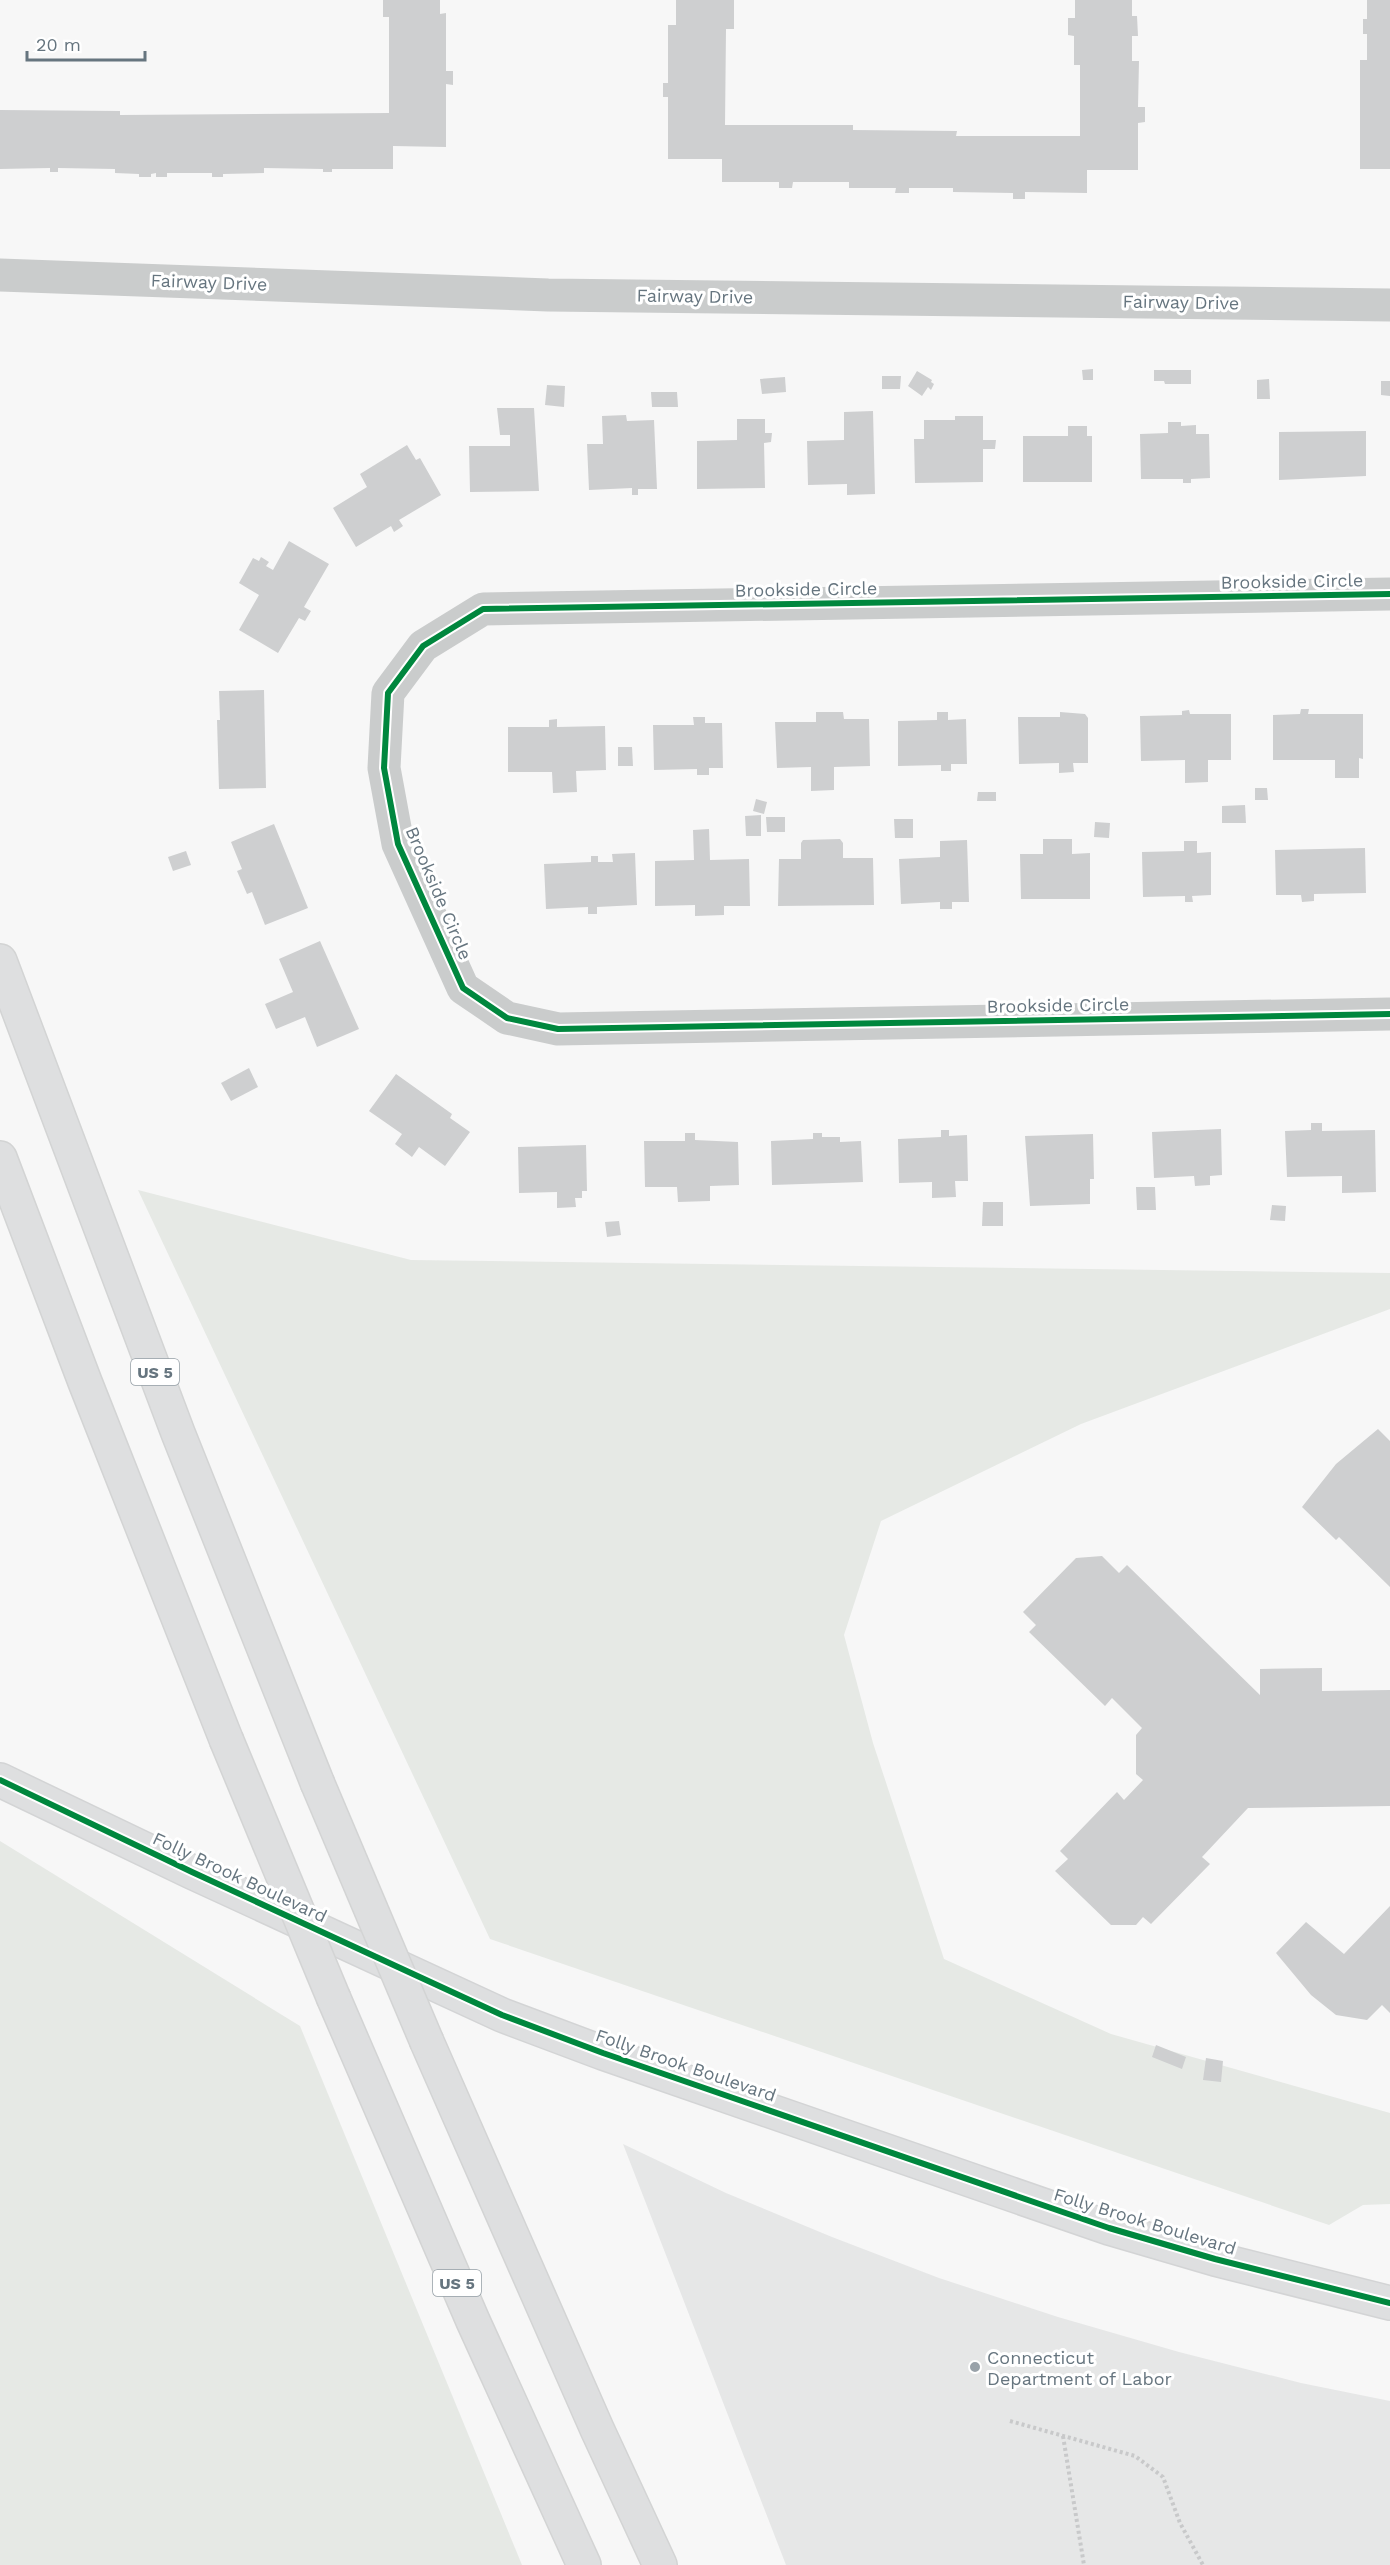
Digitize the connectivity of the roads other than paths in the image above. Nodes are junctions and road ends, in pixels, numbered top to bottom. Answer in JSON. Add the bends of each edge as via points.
{"nodes":[{"id":1,"x":0,"y":275,"type":"edge"},
{"id":2,"x":1390,"y":304,"type":"edge"},
{"id":3,"x":1390,"y":594,"type":"edge"},
{"id":4,"x":0,"y":961,"type":"edge"},
{"id":5,"x":1390,"y":1014,"type":"edge"},
{"id":6,"x":0,"y":1158,"type":"edge"},
{"id":7,"x":0,"y":1780,"type":"edge"},
{"id":8,"x":1390,"y":2303,"type":"edge"},
{"id":9,"x":584,"y":2565,"type":"edge"},
{"id":10,"x":660,"y":2565,"type":"edge"}],
"edges":[{"from":1,"to":2,"type":"street","name":"Fairway Drive","via":[[548,295]]},
{"from":3,"to":5,"type":"street","name":"Brookside Circle","via":[[483,609],[423,646],[388,693],[384,768],[398,844],[463,988],[507,1018],[558,1029]]},
{"from":4,"to":10,"type":"main road","number":"US 5","bridge":true,"via":[[178,1433],[317,1782],[427,2042]]},
{"from":6,"to":9,"type":"main road","number":"US 5","bridge":true,"via":[[88,1392],[334,2000]]},
{"from":7,"to":8,"type":"main road","name":"Folly Brook Boulevard","via":[[513,2020],[1109,2228]]}]}
